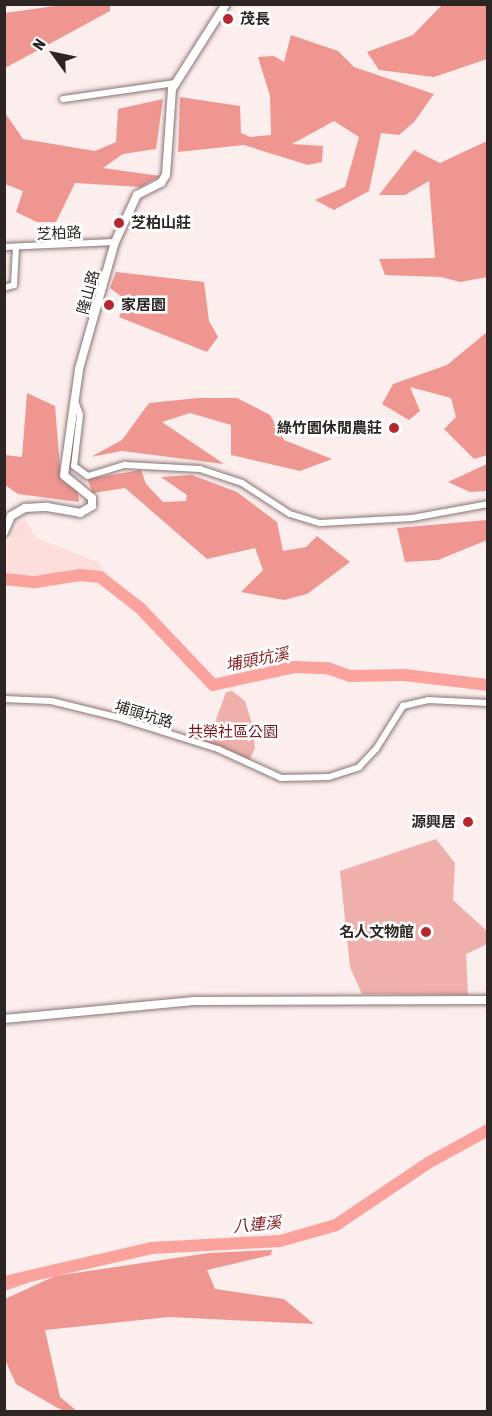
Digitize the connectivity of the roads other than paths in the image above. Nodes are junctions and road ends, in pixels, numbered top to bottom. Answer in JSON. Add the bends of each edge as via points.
{"nodes":[{"id":1,"x":226,"y":4,"type":"edge"},
{"id":2,"x":176,"y":83,"type":"junction"},
{"id":3,"x":63,"y":99,"type":"dead end"},
{"id":4,"x":115,"y":242,"type":"junction"},
{"id":5,"x":4,"y":247,"type":"edge"},
{"id":6,"x":16,"y":248,"type":"junction"},
{"id":7,"x":4,"y":288,"type":"edge"},
{"id":8,"x":75,"y":401,"type":"junction"},
{"id":9,"x":488,"y":504,"type":"edge"},
{"id":10,"x":4,"y":532,"type":"edge"},
{"id":11,"x":4,"y":699,"type":"edge"},
{"id":12,"x":488,"y":703,"type":"edge"},
{"id":13,"x":488,"y":1000,"type":"edge"},
{"id":14,"x":4,"y":1019,"type":"edge"}],
"edges":[{"from":1,"to":2,"type":"street","name":"隆山路"},
{"from":2,"to":3,"type":"street"},
{"from":2,"to":4,"type":"street","name":"隆山路","via":[[172,89],[166,175],[161,183],[137,195]]},
{"from":4,"to":6,"type":"street","name":"芝柏路"},
{"from":4,"to":8,"type":"street","name":"隆山路","via":[[79,369]]},
{"from":5,"to":6,"type":"street","name":"芝柏路"},
{"from":6,"to":7,"type":"street","via":[[14,285]]},
{"from":8,"to":9,"type":"street","via":[[80,415],[74,466],[88,476],[125,465],[200,469],[242,483],[290,514],[320,523],[412,518]]},
{"from":8,"to":10,"type":"street","name":"隆山路","via":[[64,475],[92,498],[92,506],[80,513],[25,508],[11,516]]},
{"from":11,"to":12,"type":"street","name":"埔頭坑路","via":[[51,701],[105,714],[218,749],[281,778],[329,777],[358,767],[376,748],[403,706],[428,700]]},
{"from":13,"to":14,"type":"street","via":[[194,1001]]}]}
